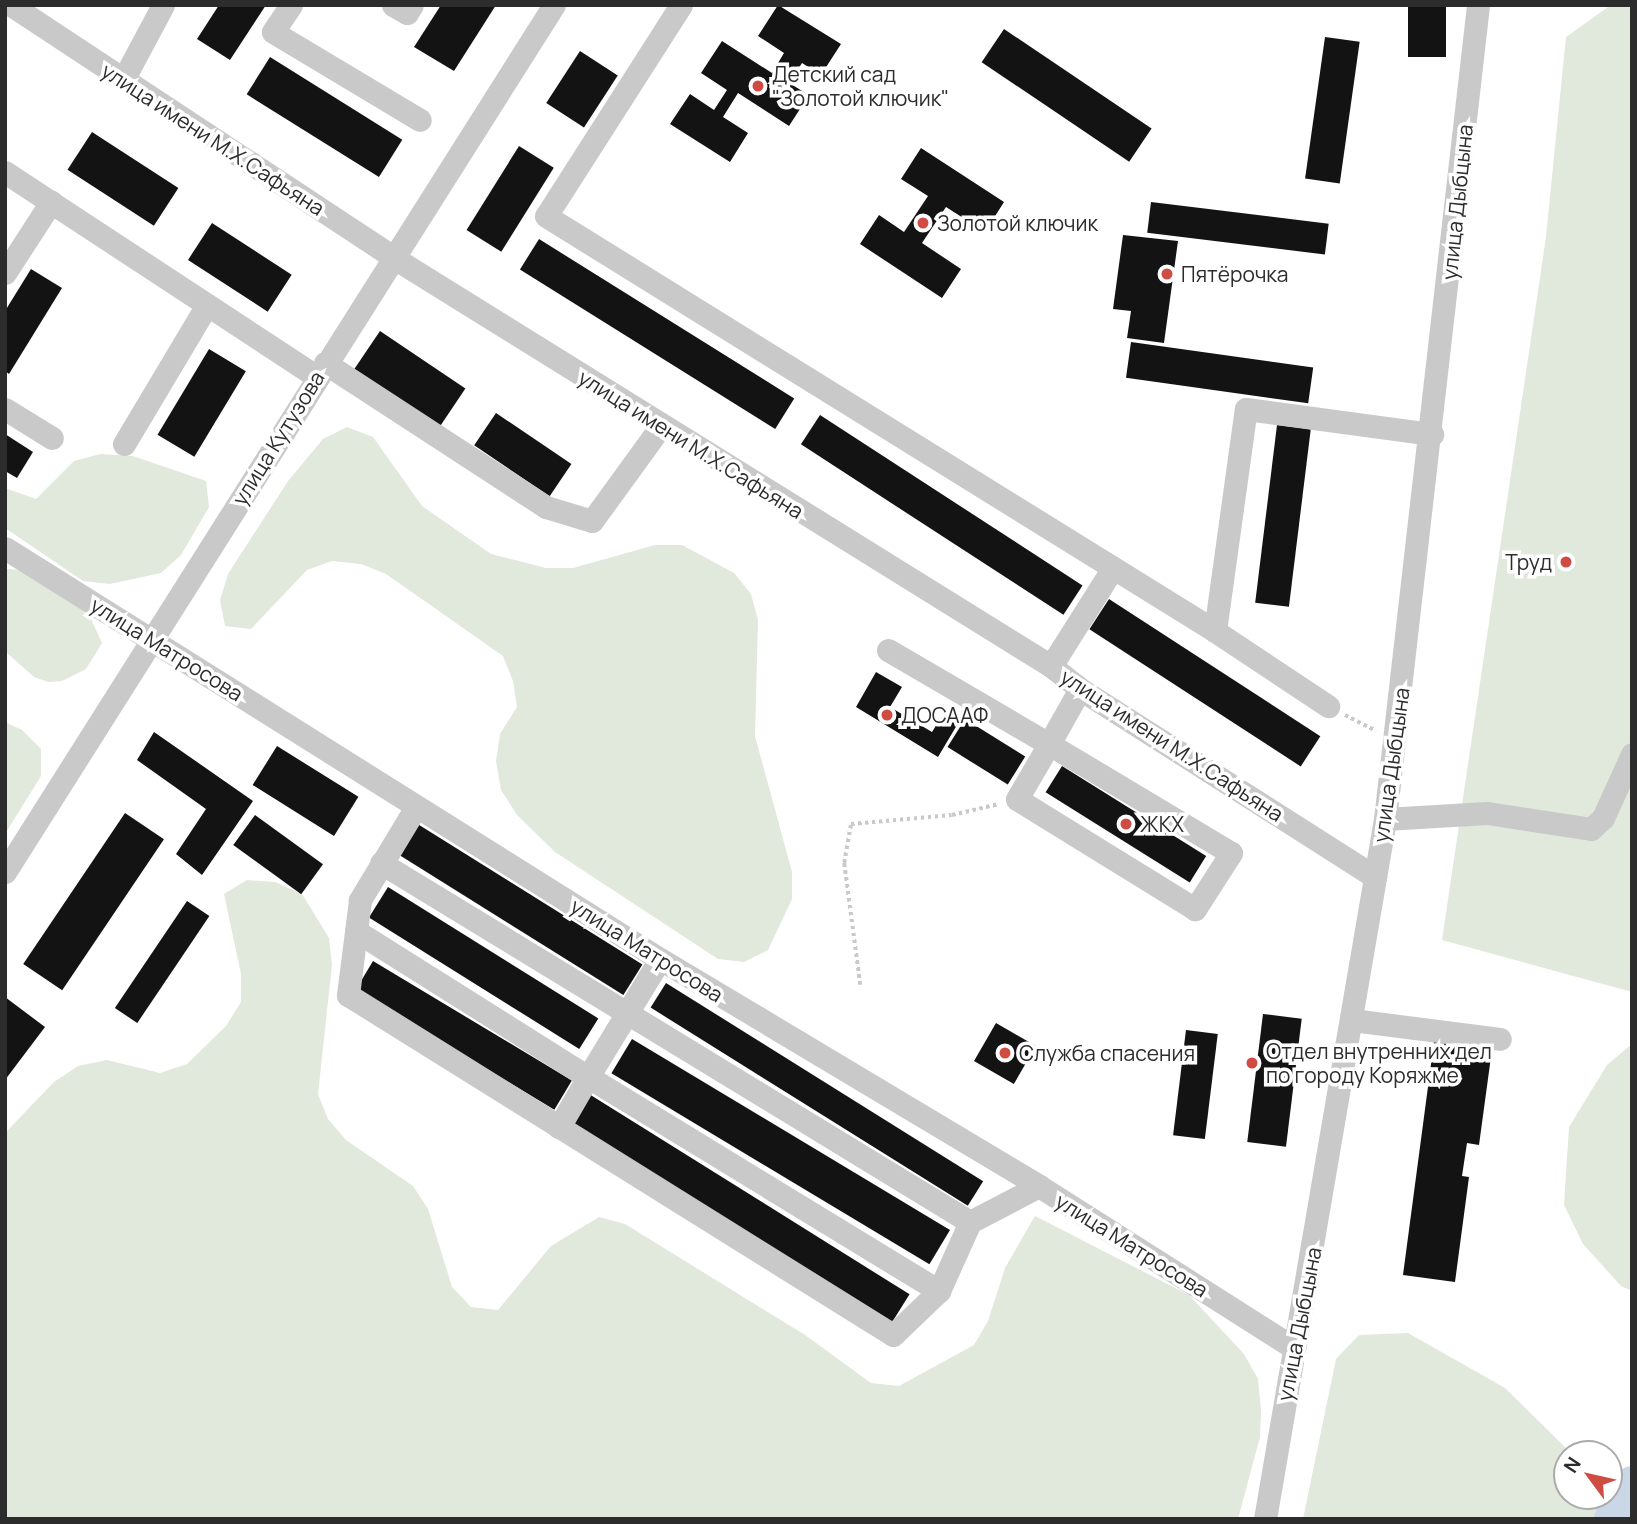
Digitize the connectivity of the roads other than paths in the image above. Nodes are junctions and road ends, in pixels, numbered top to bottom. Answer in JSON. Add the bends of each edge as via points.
{"nodes":[{"id":1,"x":11,"y":5,"type":"edge"},
{"id":2,"x":163,"y":5,"type":"edge"},
{"id":3,"x":291,"y":5,"type":"edge"},
{"id":4,"x":393,"y":5,"type":"edge"},
{"id":5,"x":412,"y":5,"type":"edge"},
{"id":6,"x":554,"y":5,"type":"edge"},
{"id":7,"x":681,"y":5,"type":"edge"},
{"id":8,"x":1478,"y":5,"type":"edge"},
{"id":9,"x":123,"y":80,"type":"junction"},
{"id":10,"x":420,"y":120,"type":"dead end"},
{"id":11,"x":5,"y":172,"type":"edge"},
{"id":12,"x":51,"y":202,"type":"junction"},
{"id":13,"x":394,"y":258,"type":"junction"},
{"id":14,"x":5,"y":273,"type":"edge"},
{"id":15,"x":207,"y":305,"type":"junction"},
{"id":16,"x":320,"y":370,"type":"junction"},
{"id":17,"x":5,"y":409,"type":"edge"},
{"id":18,"x":661,"y":426,"type":"junction"},
{"id":19,"x":1432,"y":434,"type":"junction"},
{"id":20,"x":52,"y":438,"type":"dead end"},
{"id":21,"x":124,"y":444,"type":"dead end"},
{"id":22,"x":5,"y":548,"type":"edge"},
{"id":23,"x":1113,"y":568,"type":"junction"},
{"id":24,"x":1215,"y":631,"type":"junction"},
{"id":25,"x":153,"y":639,"type":"junction"},
{"id":26,"x":888,"y":650,"type":"dead end"},
{"id":27,"x":1051,"y":666,"type":"junction"},
{"id":28,"x":1080,"y":689,"type":"junction"},
{"id":29,"x":1328,"y":706,"type":"road end"},
{"id":30,"x":1049,"y":744,"type":"junction"},
{"id":31,"x":1632,"y":754,"type":"edge"},
{"id":32,"x":416,"y":807,"type":"junction"},
{"id":33,"x":1385,"y":819,"type":"junction"},
{"id":34,"x":381,"y":863,"type":"junction"},
{"id":35,"x":5,"y":872,"type":"edge"},
{"id":36,"x":1375,"y":877,"type":"junction"},
{"id":37,"x":356,"y":932,"type":"junction"},
{"id":38,"x":660,"y":959,"type":"junction"},
{"id":39,"x":627,"y":1013,"type":"junction"},
{"id":40,"x":1352,"y":1020,"type":"junction"},
{"id":41,"x":1500,"y":1038,"type":"dead end"},
{"id":42,"x":588,"y":1077,"type":"junction"},
{"id":43,"x":559,"y":1127,"type":"junction"},
{"id":44,"x":1039,"y":1186,"type":"junction"},
{"id":45,"x":970,"y":1223,"type":"junction"},
{"id":46,"x":939,"y":1291,"type":"junction"},
{"id":47,"x":1293,"y":1347,"type":"junction"},
{"id":48,"x":1265,"y":1519,"type":"edge"}],
"edges":[{"from":1,"to":9,"type":"street","name":"улица имени М.Х.Сафьяна"},
{"from":2,"to":9,"type":"street"},
{"from":3,"to":10,"type":"street","via":[[273,32]]},
{"from":4,"to":5,"type":"street","via":[[407,13]]},
{"from":6,"to":13,"type":"street","name":"улица Кутузова"},
{"from":7,"to":23,"type":"street","via":[[547,216]]},
{"from":8,"to":19,"type":"street","name":"улица Дыбцына"},
{"from":9,"to":13,"type":"street","name":"улица имени М.Х.Сафьяна"},
{"from":11,"to":12,"type":"street"},
{"from":12,"to":14,"type":"street"},
{"from":12,"to":15,"type":"street"},
{"from":13,"to":16,"type":"street","name":"улица Кутузова"},
{"from":13,"to":18,"type":"street","name":"улица имени М.Х.Сафьяна"},
{"from":15,"to":16,"type":"street"},
{"from":15,"to":21,"type":"street"},
{"from":16,"to":18,"type":"street","via":[[546,507],[592,521]]},
{"from":16,"to":25,"type":"street","name":"улица Кутузова"},
{"from":17,"to":20,"type":"street"},
{"from":18,"to":27,"type":"street","name":"улица имени М.Х.Сафьяна"},
{"from":19,"to":24,"type":"street","via":[[1246,409]]},
{"from":19,"to":33,"type":"street","name":"улица Дыбцына"},
{"from":22,"to":25,"type":"street","name":"улица Матросова"},
{"from":23,"to":24,"type":"street"},
{"from":23,"to":27,"type":"street"},
{"from":24,"to":29,"type":"street"},
{"from":25,"to":32,"type":"street","name":"улица Матросова"},
{"from":25,"to":35,"type":"street","name":"улица Кутузова"},
{"from":26,"to":30,"type":"street"},
{"from":27,"to":28,"type":"street","name":"улица имени М.Х.Сафьяна"},
{"from":28,"to":30,"type":"street"},
{"from":28,"to":36,"type":"street","name":"улица имени М.Х.Сафьяна"},
{"from":30,"to":30,"type":"street","via":[[1017,799],[1195,909],[1231,853]]},
{"from":31,"to":33,"type":"street","via":[[1603,818],[1591,829],[1487,813]]},
{"from":32,"to":34,"type":"street"},
{"from":32,"to":38,"type":"street","name":"улица Матросова"},
{"from":33,"to":36,"type":"street","name":"улица Дыбцына"},
{"from":34,"to":37,"type":"street","via":[[360,900]]},
{"from":34,"to":39,"type":"street"},
{"from":36,"to":40,"type":"street","name":"улица Дыбцына"},
{"from":37,"to":42,"type":"street"},
{"from":37,"to":43,"type":"street","via":[[348,995]]},
{"from":38,"to":39,"type":"street"},
{"from":38,"to":44,"type":"street","name":"улица Матросова"},
{"from":39,"to":42,"type":"street"},
{"from":39,"to":45,"type":"street"},
{"from":40,"to":41,"type":"street"},
{"from":40,"to":47,"type":"street","name":"улица Дыбцына"},
{"from":42,"to":43,"type":"street"},
{"from":42,"to":46,"type":"street"},
{"from":43,"to":46,"type":"street","via":[[893,1335]]},
{"from":44,"to":45,"type":"street"},
{"from":44,"to":47,"type":"street","name":"улица Матросова"},
{"from":45,"to":46,"type":"street"},
{"from":47,"to":48,"type":"street","name":"улица Дыбцына"}]}
